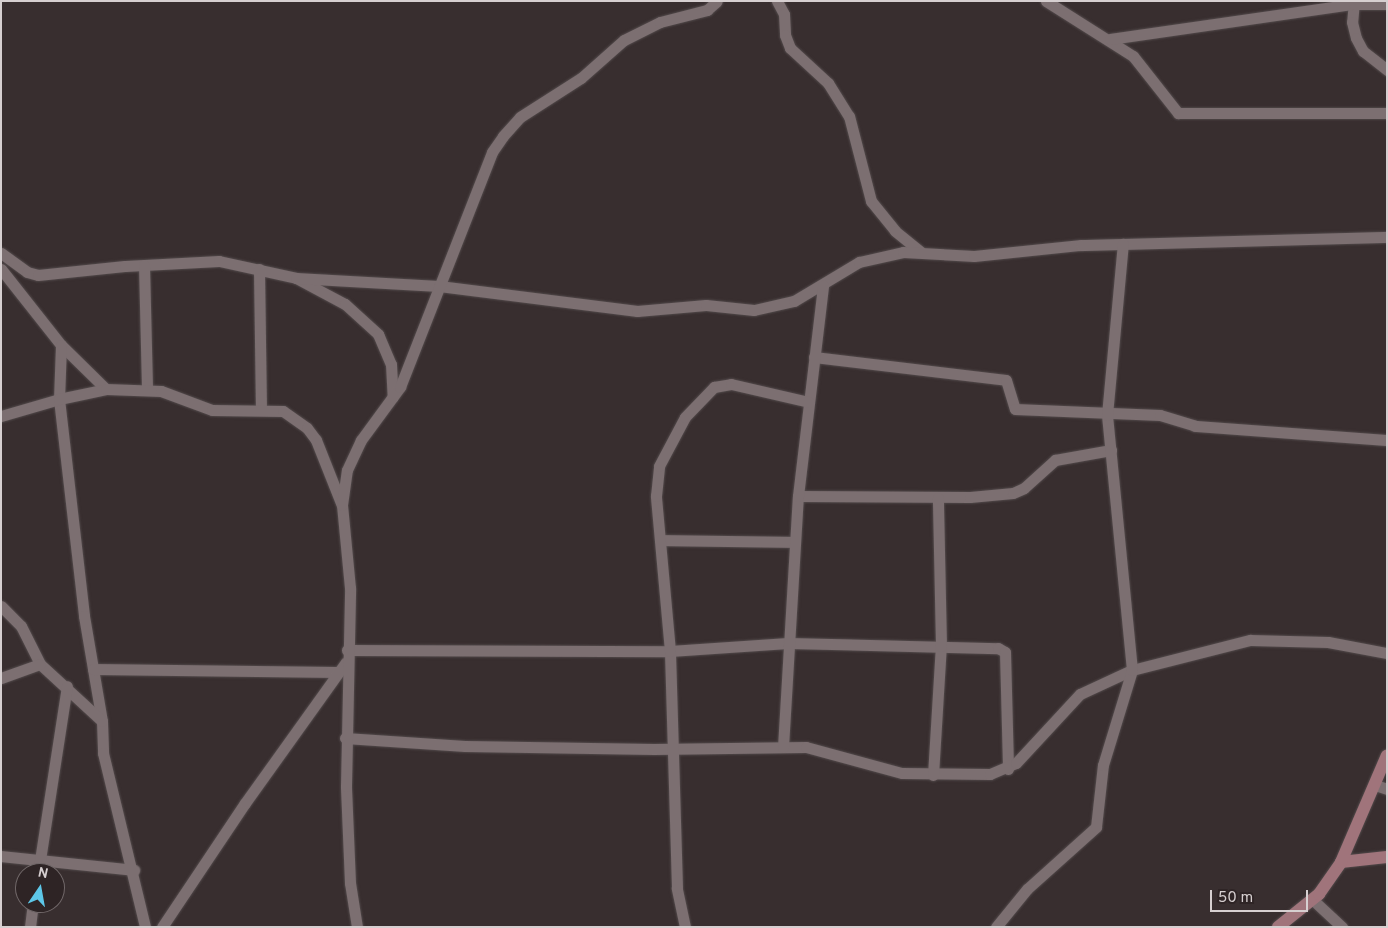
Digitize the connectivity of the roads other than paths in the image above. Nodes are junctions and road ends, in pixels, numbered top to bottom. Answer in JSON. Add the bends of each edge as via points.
{"nodes":[{"id":1,"x":717,"y":1,"type":"edge"},
{"id":2,"x":777,"y":1,"type":"edge"},
{"id":3,"x":1046,"y":1,"type":"edge"},
{"id":4,"x":1354,"y":3,"type":"edge"},
{"id":5,"x":1387,"y":4,"type":"edge"},
{"id":6,"x":1110,"y":39,"type":"junction"},
{"id":7,"x":1387,"y":70,"type":"edge"},
{"id":8,"x":1387,"y":113,"type":"edge"},
{"id":9,"x":1387,"y":237,"type":"edge"},
{"id":10,"x":1123,"y":244,"type":"junction"},
{"id":11,"x":921,"y":252,"type":"junction"},
{"id":12,"x":1,"y":253,"type":"edge"},
{"id":13,"x":144,"y":265,"type":"junction"},
{"id":14,"x":1,"y":269,"type":"edge"},
{"id":15,"x":259,"y":269,"type":"junction"},
{"id":16,"x":296,"y":278,"type":"junction"},
{"id":17,"x":823,"y":285,"type":"junction"},
{"id":18,"x":439,"y":286,"type":"junction"},
{"id":19,"x":61,"y":345,"type":"junction"},
{"id":20,"x":814,"y":357,"type":"junction"},
{"id":21,"x":106,"y":389,"type":"junction"},
{"id":22,"x":148,"y":389,"type":"junction"},
{"id":23,"x":60,"y":398,"type":"junction"},
{"id":24,"x":394,"y":399,"type":"junction"},
{"id":25,"x":809,"y":402,"type":"junction"},
{"id":26,"x":261,"y":408,"type":"junction"},
{"id":27,"x":1108,"y":415,"type":"junction"},
{"id":28,"x":1,"y":416,"type":"edge"},
{"id":29,"x":1387,"y":440,"type":"edge"},
{"id":30,"x":1111,"y":450,"type":"junction"},
{"id":31,"x":798,"y":496,"type":"junction"},
{"id":32,"x":938,"y":498,"type":"junction"},
{"id":33,"x":342,"y":505,"type":"junction"},
{"id":34,"x":660,"y":540,"type":"junction"},
{"id":35,"x":795,"y":542,"type":"junction"},
{"id":36,"x":1,"y":606,"type":"edge"},
{"id":37,"x":788,"y":643,"type":"junction"},
{"id":38,"x":941,"y":646,"type":"junction"},
{"id":39,"x":347,"y":650,"type":"junction"},
{"id":40,"x":670,"y":651,"type":"junction"},
{"id":41,"x":1387,"y":652,"type":"edge"},
{"id":42,"x":346,"y":662,"type":"junction"},
{"id":43,"x":40,"y":664,"type":"junction"},
{"id":44,"x":93,"y":669,"type":"junction"},
{"id":45,"x":1132,"y":670,"type":"junction"},
{"id":46,"x":338,"y":672,"type":"junction"},
{"id":47,"x":1,"y":678,"type":"edge"},
{"id":48,"x":67,"y":686,"type":"junction"},
{"id":49,"x":102,"y":722,"type":"junction"},
{"id":50,"x":345,"y":738,"type":"junction"},
{"id":51,"x":783,"y":747,"type":"junction"},
{"id":52,"x":672,"y":749,"type":"junction"},
{"id":53,"x":1387,"y":755,"type":"edge"},
{"id":54,"x":1008,"y":769,"type":"junction"},
{"id":55,"x":933,"y":775,"type":"junction"},
{"id":56,"x":1381,"y":787,"type":"edge"},
{"id":57,"x":1,"y":856,"type":"edge"},
{"id":58,"x":1387,"y":857,"type":"edge"},
{"id":59,"x":40,"y":859,"type":"junction"},
{"id":60,"x":1341,"y":862,"type":"junction"},
{"id":61,"x":39,"y":863,"type":"edge"},
{"id":62,"x":134,"y":870,"type":"junction"},
{"id":63,"x":1313,"y":900,"type":"junction"},
{"id":64,"x":32,"y":913,"type":"edge"},
{"id":65,"x":30,"y":927,"type":"edge"},
{"id":66,"x":145,"y":927,"type":"edge"},
{"id":67,"x":162,"y":927,"type":"edge"},
{"id":68,"x":357,"y":927,"type":"edge"},
{"id":69,"x":685,"y":927,"type":"edge"},
{"id":70,"x":996,"y":927,"type":"edge"},
{"id":71,"x":1278,"y":927,"type":"edge"},
{"id":72,"x":1342,"y":927,"type":"edge"}],
"edges":[{"from":1,"to":18,"type":"street","via":[[707,10],[660,22],[630,36],[581,78],[510,127],[492,152]]},
{"from":2,"to":11,"type":"street","via":[[784,14],[785,35],[790,48],[828,83],[849,116],[870,201],[890,226]]},
{"from":3,"to":6,"type":"street"},
{"from":4,"to":5,"type":"street"},
{"from":4,"to":6,"type":"street"},
{"from":4,"to":7,"type":"street","via":[[1352,22],[1356,38],[1363,51]]},
{"from":6,"to":8,"type":"street","via":[[1133,56],[1178,113]]},
{"from":9,"to":10,"type":"street"},
{"from":10,"to":11,"type":"street","via":[[974,256]]},
{"from":10,"to":27,"type":"street"},
{"from":11,"to":17,"type":"street","via":[[903,252],[858,262]]},
{"from":12,"to":13,"type":"street","via":[[38,276]]},
{"from":13,"to":15,"type":"street","via":[[219,261]]},
{"from":13,"to":22,"type":"street"},
{"from":14,"to":19,"type":"street"},
{"from":15,"to":16,"type":"street"},
{"from":15,"to":26,"type":"street"},
{"from":16,"to":18,"type":"street"},
{"from":16,"to":24,"type":"street","via":[[345,304],[378,334],[391,364]]},
{"from":17,"to":18,"type":"street","via":[[794,301],[754,310],[706,305],[637,310]]},
{"from":17,"to":20,"type":"street"},
{"from":18,"to":24,"type":"street"},
{"from":19,"to":21,"type":"street"},
{"from":19,"to":23,"type":"street"},
{"from":20,"to":25,"type":"street"},
{"from":20,"to":27,"type":"street","via":[[1006,380],[1015,409]]},
{"from":21,"to":22,"type":"street"},
{"from":21,"to":23,"type":"street"},
{"from":22,"to":26,"type":"street","via":[[212,410]]},
{"from":23,"to":28,"type":"street"},
{"from":23,"to":44,"type":"street","via":[[84,616]]},
{"from":24,"to":33,"type":"street","via":[[354,452],[347,470]]},
{"from":25,"to":31,"type":"street"},
{"from":25,"to":34,"type":"street","via":[[731,384],[714,387],[706,394],[684,417],[659,466],[656,490]]},
{"from":26,"to":33,"type":"street","via":[[284,411],[307,428],[316,440]]},
{"from":27,"to":29,"type":"street","via":[[1160,415],[1195,426]]},
{"from":27,"to":30,"type":"street"},
{"from":30,"to":32,"type":"street","via":[[1054,460],[1024,488],[1013,493]]},
{"from":30,"to":45,"type":"street"},
{"from":31,"to":32,"type":"street"},
{"from":31,"to":35,"type":"street"},
{"from":32,"to":38,"type":"street"},
{"from":33,"to":39,"type":"street","via":[[350,588]]},
{"from":34,"to":35,"type":"street"},
{"from":34,"to":40,"type":"street"},
{"from":35,"to":37,"type":"street"},
{"from":36,"to":43,"type":"street","via":[[21,626]]},
{"from":37,"to":38,"type":"street"},
{"from":37,"to":40,"type":"street"},
{"from":37,"to":51,"type":"street"},
{"from":38,"to":54,"type":"street","via":[[1004,650]]},
{"from":38,"to":55,"type":"street"},
{"from":39,"to":40,"type":"street"},
{"from":39,"to":42,"type":"street"},
{"from":40,"to":52,"type":"street"},
{"from":41,"to":45,"type":"street","via":[[1328,642],[1250,640]]},
{"from":42,"to":46,"type":"street"},
{"from":42,"to":50,"type":"street"},
{"from":43,"to":47,"type":"street"},
{"from":43,"to":48,"type":"street"},
{"from":44,"to":46,"type":"street"},
{"from":44,"to":49,"type":"street"},
{"from":45,"to":54,"type":"street","via":[[1080,694]]},
{"from":45,"to":70,"type":"street","via":[[1103,765],[1096,827],[1032,883]]},
{"from":46,"to":67,"type":"street"},
{"from":48,"to":49,"type":"street"},
{"from":48,"to":59,"type":"street"},
{"from":49,"to":62,"type":"street","via":[[104,753]]},
{"from":50,"to":52,"type":"street","via":[[465,746]]},
{"from":50,"to":68,"type":"street","via":[[349,864]]},
{"from":51,"to":52,"type":"street"},
{"from":51,"to":55,"type":"street","via":[[822,750],[877,767]]},
{"from":52,"to":69,"type":"street","via":[[678,888]]},
{"from":53,"to":56,"type":"street"},
{"from":54,"to":55,"type":"street","via":[[990,774]]},
{"from":56,"to":60,"type":"street"},
{"from":57,"to":59,"type":"street"},
{"from":58,"to":60,"type":"street"},
{"from":59,"to":61,"type":"street"},
{"from":59,"to":62,"type":"street"},
{"from":60,"to":63,"type":"street"},
{"from":62,"to":66,"type":"street"},
{"from":63,"to":71,"type":"street"},
{"from":63,"to":72,"type":"street"},
{"from":64,"to":65,"type":"street"}]}
